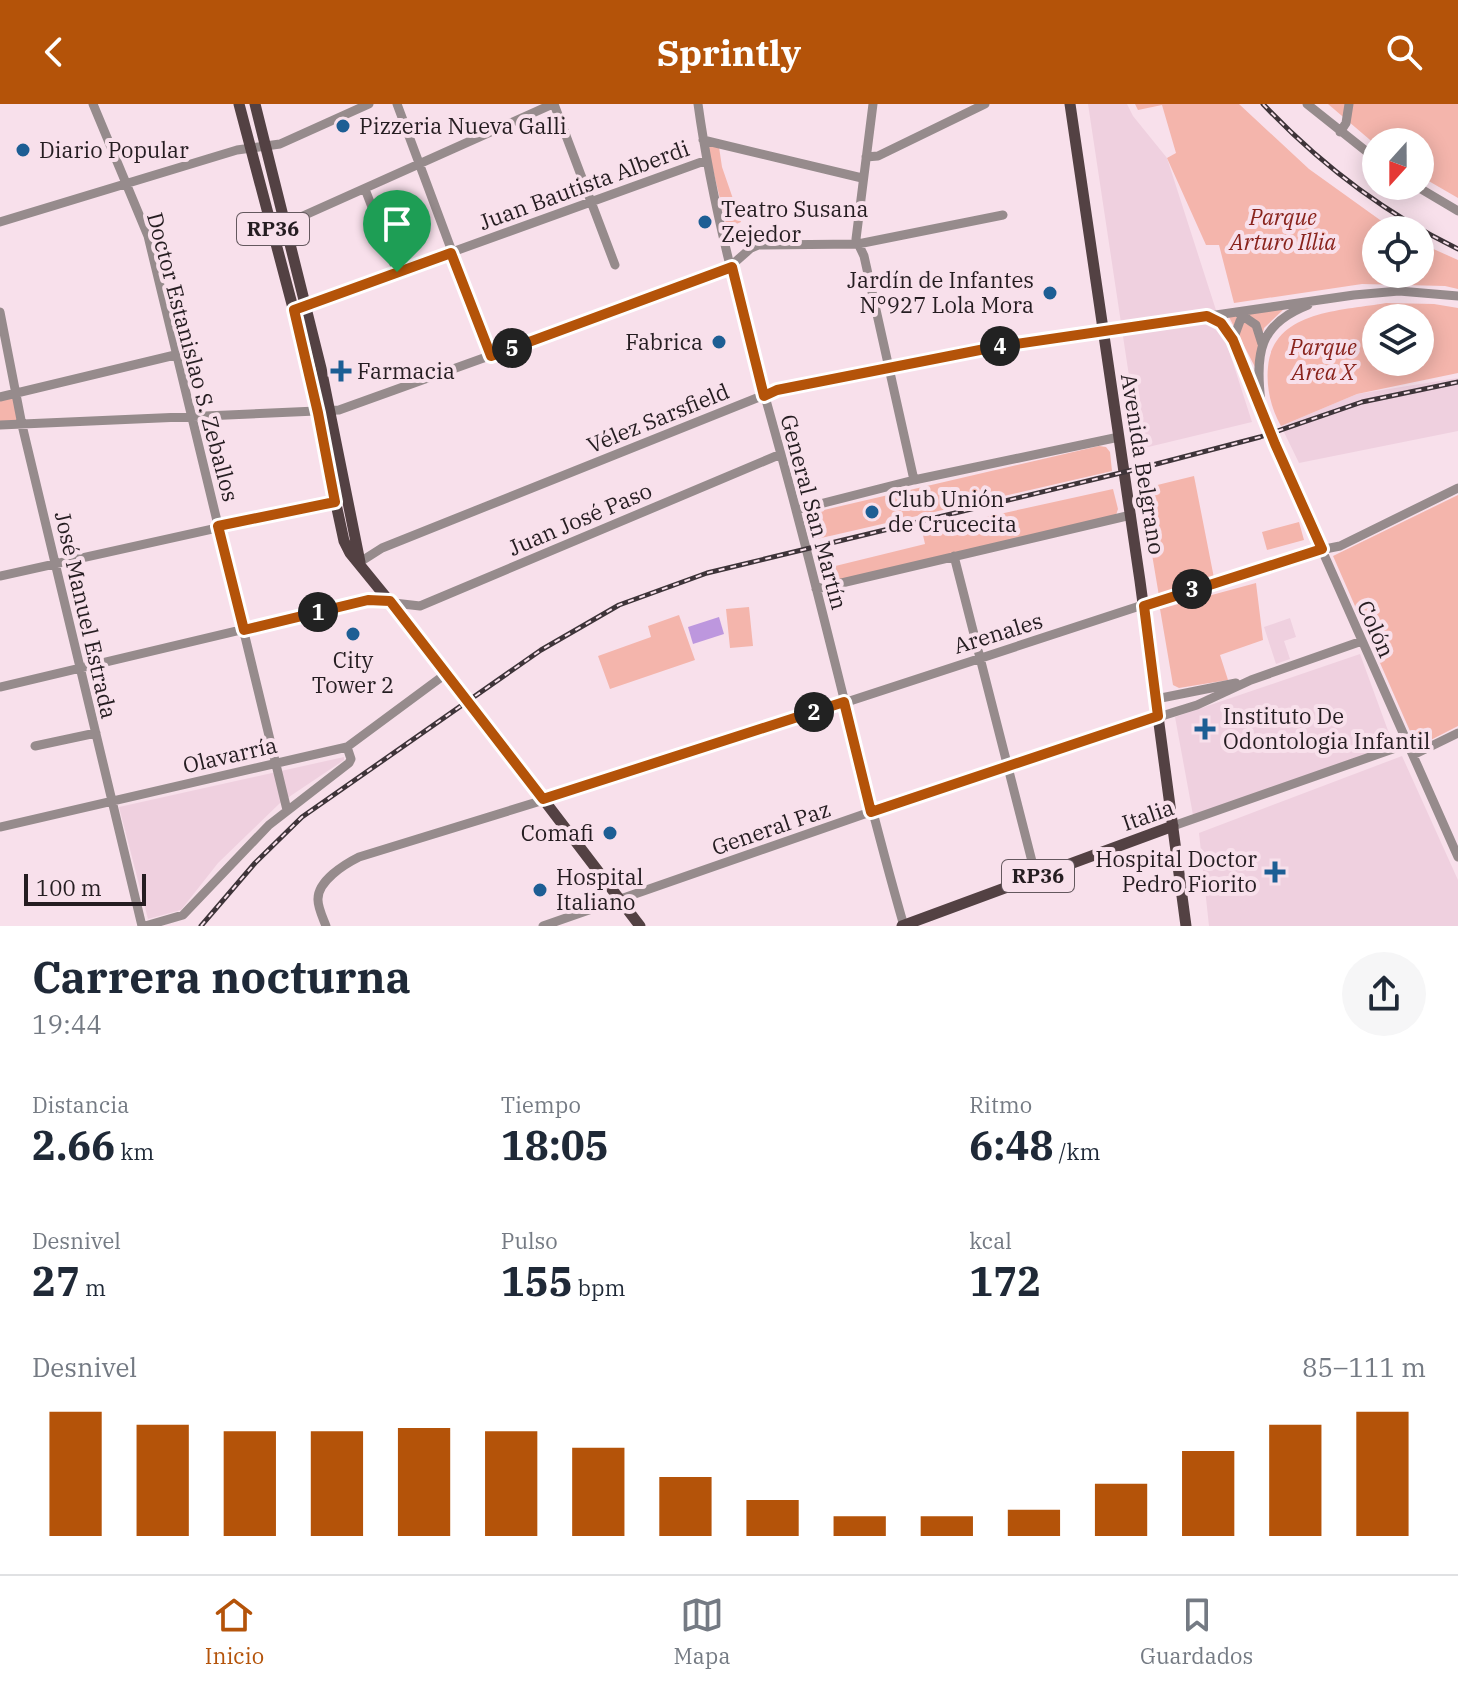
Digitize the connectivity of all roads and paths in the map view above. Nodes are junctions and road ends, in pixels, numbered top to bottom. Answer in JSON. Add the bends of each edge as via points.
{"nodes":[{"id":1,"x":93,"y":104,"type":"edge"},
{"id":2,"x":239,"y":104,"type":"edge"},
{"id":3,"x":255,"y":104,"type":"edge"},
{"id":4,"x":369,"y":104,"type":"edge"},
{"id":5,"x":397,"y":104,"type":"edge"},
{"id":6,"x":554,"y":104,"type":"edge"},
{"id":7,"x":698,"y":104,"type":"edge"},
{"id":8,"x":873,"y":104,"type":"edge"},
{"id":9,"x":985,"y":104,"type":"edge"},
{"id":10,"x":1070,"y":104,"type":"edge"},
{"id":11,"x":1307,"y":104,"type":"edge"},
{"id":12,"x":1349,"y":104,"type":"edge"},
{"id":13,"x":1340,"y":132,"type":"junction"},
{"id":14,"x":703,"y":140,"type":"junction"},
{"id":15,"x":266,"y":146,"type":"junction"},
{"id":16,"x":1362,"y":148,"type":"edge"},
{"id":17,"x":252,"y":149,"type":"junction"},
{"id":18,"x":866,"y":157,"type":"junction"},
{"id":19,"x":707,"y":160,"type":"junction"},
{"id":20,"x":418,"y":163,"type":"junction"},
{"id":21,"x":862,"y":178,"type":"junction"},
{"id":22,"x":126,"y":183,"type":"junction"},
{"id":23,"x":365,"y":189,"type":"junction"},
{"id":24,"x":1434,"y":197,"type":"edge"},
{"id":25,"x":1458,"y":197,"type":"edge"},
{"id":26,"x":590,"y":202,"type":"junction"},
{"id":27,"x":1456,"y":210,"type":"edge"},
{"id":28,"x":1003,"y":215,"type":"dead end"},
{"id":29,"x":0,"y":222,"type":"edge"},
{"id":30,"x":285,"y":224,"type":"junction"},
{"id":31,"x":858,"y":244,"type":"junction"},
{"id":32,"x":451,"y":253,"type":"junction"},
{"id":33,"x":615,"y":265,"type":"dead end"},
{"id":34,"x":732,"y":267,"type":"junction"},
{"id":35,"x":397,"y":272,"type":"junction"},
{"id":36,"x":1458,"y":296,"type":"edge"},
{"id":37,"x":1322,"y":300,"type":"junction"},
{"id":38,"x":299,"y":308,"type":"junction"},
{"id":39,"x":0,"y":312,"type":"edge"},
{"id":40,"x":1245,"y":313,"type":"junction"},
{"id":41,"x":1207,"y":316,"type":"junction"},
{"id":42,"x":1103,"y":332,"type":"junction"},
{"id":43,"x":1233,"y":340,"type":"junction"},
{"id":44,"x":1262,"y":344,"type":"junction"},
{"id":45,"x":175,"y":355,"type":"junction"},
{"id":46,"x":491,"y":356,"type":"junction"},
{"id":47,"x":890,"y":368,"type":"junction"},
{"id":48,"x":16,"y":393,"type":"junction"},
{"id":49,"x":764,"y":396,"type":"junction"},
{"id":50,"x":0,"y":397,"type":"edge"},
{"id":51,"x":324,"y":412,"type":"junction"},
{"id":52,"x":1263,"y":413,"type":"junction"},
{"id":53,"x":192,"y":417,"type":"junction"},
{"id":54,"x":0,"y":425,"type":"edge"},
{"id":55,"x":22,"y":425,"type":"junction"},
{"id":56,"x":1119,"y":437,"type":"junction"},
{"id":57,"x":781,"y":454,"type":"junction"},
{"id":58,"x":914,"y":480,"type":"junction"},
{"id":59,"x":1458,"y":488,"type":"edge"},
{"id":60,"x":335,"y":502,"type":"junction"},
{"id":61,"x":796,"y":510,"type":"junction"},
{"id":62,"x":1131,"y":515,"type":"junction"},
{"id":63,"x":218,"y":526,"type":"junction"},
{"id":64,"x":1322,"y":549,"type":"junction"},
{"id":65,"x":954,"y":556,"type":"junction"},
{"id":66,"x":360,"y":562,"type":"junction"},
{"id":67,"x":56,"y":563,"type":"junction"},
{"id":68,"x":0,"y":576,"type":"edge"},
{"id":69,"x":816,"y":589,"type":"junction"},
{"id":70,"x":390,"y":601,"type":"junction"},
{"id":71,"x":1144,"y":606,"type":"junction"},
{"id":72,"x":244,"y":630,"type":"junction"},
{"id":73,"x":1362,"y":641,"type":"junction"},
{"id":74,"x":979,"y":657,"type":"junction"},
{"id":75,"x":81,"y":668,"type":"junction"},
{"id":76,"x":447,"y":673,"type":"junction"},
{"id":77,"x":1251,"y":680,"type":"junction"},
{"id":78,"x":0,"y":687,"type":"edge"},
{"id":79,"x":1156,"y":699,"type":"junction"},
{"id":80,"x":844,"y":702,"type":"junction"},
{"id":81,"x":1158,"y":716,"type":"junction"},
{"id":82,"x":96,"y":733,"type":"junction"},
{"id":83,"x":1458,"y":733,"type":"edge"},
{"id":84,"x":1407,"y":744,"type":"junction"},
{"id":85,"x":35,"y":746,"type":"dead end"},
{"id":86,"x":347,"y":747,"type":"junction"},
{"id":87,"x":1413,"y":755,"type":"junction"},
{"id":88,"x":275,"y":764,"type":"junction"},
{"id":89,"x":1008,"y":764,"type":"junction"},
{"id":90,"x":543,"y":799,"type":"junction"},
{"id":91,"x":111,"y":800,"type":"junction"},
{"id":92,"x":287,"y":810,"type":"junction"},
{"id":93,"x":871,"y":812,"type":"junction"},
{"id":94,"x":1173,"y":826,"type":"junction"},
{"id":95,"x":0,"y":827,"type":"edge"},
{"id":96,"x":1458,"y":857,"type":"edge"},
{"id":97,"x":1036,"y":877,"type":"junction"},
{"id":98,"x":619,"y":900,"type":"junction"},
{"id":99,"x":144,"y":926,"type":"edge"},
{"id":100,"x":326,"y":926,"type":"edge"},
{"id":101,"x":543,"y":926,"type":"edge"},
{"id":102,"x":640,"y":926,"type":"edge"},
{"id":103,"x":903,"y":926,"type":"edge"},
{"id":104,"x":1186,"y":926,"type":"edge"}],
"edges":[{"from":1,"to":22,"type":"street","name":"Doctor Estanislao S. Zeballos"},
{"from":2,"to":17,"type":"main road","number":"RP36"},
{"from":3,"to":15,"type":"main road","number":"RP36"},
{"from":4,"to":15,"type":"street"},
{"from":5,"to":20,"type":"street"},
{"from":6,"to":20,"type":"street"},
{"from":6,"to":26,"type":"street"},
{"from":7,"to":14,"type":"street","name":"General San Martín"},
{"from":8,"to":18,"type":"street"},
{"from":9,"to":18,"type":"street"},
{"from":10,"to":42,"type":"main road","name":"Avenida Belgrano"},
{"from":11,"to":13,"type":"street"},
{"from":12,"to":13,"type":"street"},
{"from":13,"to":16,"type":"street"},
{"from":14,"to":19,"type":"street","name":"General San Martín"},
{"from":14,"to":21,"type":"street","name":"Juan Bautista Alberdi"},
{"from":15,"to":17,"type":"street"},
{"from":15,"to":30,"type":"main road","number":"RP36"},
{"from":17,"to":22,"type":"street"},
{"from":17,"to":38,"type":"main road","number":"RP36"},
{"from":18,"to":21,"type":"street"},
{"from":19,"to":26,"type":"street","name":"Juan Bautista Alberdi"},
{"from":19,"to":34,"type":"street","name":"General San Martín"},
{"from":20,"to":23,"type":"street"},
{"from":20,"to":32,"type":"street"},
{"from":21,"to":31,"type":"street"},
{"from":22,"to":29,"type":"street"},
{"from":22,"to":45,"type":"street","name":"Doctor Estanislao S. Zeballos","via":[[148,236]]},
{"from":23,"to":30,"type":"street"},
{"from":23,"to":35,"type":"street"},
{"from":24,"to":27,"type":"street"},
{"from":25,"to":27,"type":"street"},
{"from":26,"to":32,"type":"street","name":"Juan Bautista Alberdi"},
{"from":26,"to":33,"type":"street"},
{"from":28,"to":31,"type":"street"},
{"from":30,"to":38,"type":"main road","number":"RP36"},
{"from":31,"to":34,"type":"street","via":[[758,245]]},
{"from":31,"to":47,"type":"street"},
{"from":32,"to":35,"type":"street","name":"Juan Bautista Alberdi"},
{"from":32,"to":46,"type":"street"},
{"from":34,"to":46,"type":"street"},
{"from":34,"to":49,"type":"street","name":"General San Martín"},
{"from":35,"to":38,"type":"street","name":"Juan Bautista Alberdi"},
{"from":36,"to":37,"type":"street","name":"Vélez Sarsfield","via":[[1393,291]]},
{"from":37,"to":40,"type":"street","name":"Vélez Sarsfield"},
{"from":37,"to":44,"type":"street","via":[[1279,319]]},
{"from":38,"to":51,"type":"main road","number":"RP36"},
{"from":39,"to":48,"type":"street","name":"José Manuel Estrada"},
{"from":40,"to":41,"type":"street","name":"Vélez Sarsfield"},
{"from":40,"to":43,"type":"street"},
{"from":40,"to":44,"type":"street","via":[[1260,331]]},
{"from":41,"to":42,"type":"street","name":"Vélez Sarsfield"},
{"from":41,"to":43,"type":"street","name":"Colón","via":[[1221,323]]},
{"from":42,"to":47,"type":"street","name":"Vélez Sarsfield"},
{"from":42,"to":56,"type":"main road","name":"Avenida Belgrano"},
{"from":43,"to":52,"type":"street","name":"Colón"},
{"from":44,"to":52,"type":"street","name":"Colón"},
{"from":45,"to":48,"type":"street"},
{"from":45,"to":53,"type":"street","name":"Doctor Estanislao S. Zeballos"},
{"from":46,"to":51,"type":"street"},
{"from":47,"to":49,"type":"street","name":"Vélez Sarsfield"},
{"from":47,"to":58,"type":"street"},
{"from":48,"to":50,"type":"street"},
{"from":48,"to":55,"type":"street","name":"José Manuel Estrada"},
{"from":49,"to":57,"type":"street","name":"General San Martín"},
{"from":49,"to":66,"type":"street","name":"Vélez Sarsfield","via":[[382,548]]},
{"from":51,"to":53,"type":"street"},
{"from":51,"to":60,"type":"main road","number":"RP36"},
{"from":51,"to":66,"type":"main road","number":"RP36"},
{"from":52,"to":64,"type":"street","name":"Colón"},
{"from":53,"to":55,"type":"street"},
{"from":53,"to":63,"type":"street","name":"Doctor Estanislao S. Zeballos"},
{"from":54,"to":55,"type":"street"},
{"from":55,"to":67,"type":"street","name":"José Manuel Estrada"},
{"from":56,"to":58,"type":"street"},
{"from":56,"to":62,"type":"main road","name":"Avenida Belgrano"},
{"from":57,"to":61,"type":"street","name":"General San Martín"},
{"from":57,"to":70,"type":"street","name":"Juan José Paso","via":[[424,604]]},
{"from":58,"to":61,"type":"street"},
{"from":59,"to":64,"type":"street","name":"Arenales","via":[[1340,546]]},
{"from":60,"to":63,"type":"street"},
{"from":60,"to":66,"type":"main road","number":"RP36","via":[[344,541]]},
{"from":61,"to":69,"type":"street","name":"General San Martín"},
{"from":62,"to":65,"type":"street"},
{"from":62,"to":71,"type":"main road","name":"Avenida Belgrano"},
{"from":63,"to":67,"type":"street"},
{"from":63,"to":72,"type":"street","name":"Doctor Estanislao S. Zeballos"},
{"from":64,"to":71,"type":"street","name":"Arenales"},
{"from":64,"to":73,"type":"street","name":"Colón"},
{"from":65,"to":69,"type":"street"},
{"from":65,"to":74,"type":"street"},
{"from":66,"to":70,"type":"main road","number":"RP36"},
{"from":67,"to":68,"type":"street"},
{"from":67,"to":75,"type":"street","name":"José Manuel Estrada"},
{"from":69,"to":80,"type":"street","name":"General San Martín"},
{"from":70,"to":72,"type":"street","name":"Juan José Paso","via":[[368,600]]},
{"from":70,"to":76,"type":"main road","number":"RP36"},
{"from":71,"to":74,"type":"street","name":"Arenales"},
{"from":71,"to":79,"type":"main road","name":"Avenida Belgrano"},
{"from":72,"to":75,"type":"street","name":"Juan José Paso"},
{"from":72,"to":88,"type":"street","name":"Doctor Estanislao S. Zeballos"},
{"from":73,"to":77,"type":"street","name":"General Paz"},
{"from":73,"to":84,"type":"street","name":"Colón"},
{"from":74,"to":80,"type":"street","name":"Arenales"},
{"from":74,"to":89,"type":"street"},
{"from":75,"to":78,"type":"street","name":"Juan José Paso"},
{"from":75,"to":82,"type":"street","name":"José Manuel Estrada"},
{"from":76,"to":86,"type":"street","name":"Olavarría"},
{"from":76,"to":90,"type":"main road","number":"RP36"},
{"from":77,"to":79,"type":"street","name":"General Paz"},
{"from":77,"to":81,"type":"street","name":"General Paz","via":[[1205,703]]},
{"from":79,"to":81,"type":"main road","name":"Avenida Belgrano"},
{"from":80,"to":90,"type":"street","name":"Arenales"},
{"from":80,"to":93,"type":"street","name":"General San Martín"},
{"from":81,"to":89,"type":"street","name":"General Paz"},
{"from":81,"to":94,"type":"main road","name":"Avenida Belgrano"},
{"from":82,"to":85,"type":"street"},
{"from":82,"to":91,"type":"street","name":"José Manuel Estrada"},
{"from":83,"to":87,"type":"street"},
{"from":84,"to":87,"type":"street","name":"Colón"},
{"from":84,"to":94,"type":"street","name":"Italia"},
{"from":86,"to":88,"type":"street","name":"Olavarría"},
{"from":86,"to":92,"type":"street","via":[[349,763]]},
{"from":87,"to":96,"type":"street","name":"Colón"},
{"from":88,"to":91,"type":"street","name":"Olavarría"},
{"from":88,"to":92,"type":"street","name":"Doctor Estanislao S. Zeballos"},
{"from":89,"to":93,"type":"street","name":"General Paz"},
{"from":89,"to":97,"type":"street"},
{"from":90,"to":98,"type":"main road","number":"RP36"},
{"from":90,"to":100,"type":"street","name":"Arenales","via":[[359,857],[339,869],[317,897]]},
{"from":91,"to":95,"type":"street","name":"Olavarría"},
{"from":91,"to":99,"type":"street","name":"José Manuel Estrada"},
{"from":92,"to":99,"type":"street","via":[[183,915]]},
{"from":93,"to":98,"type":"street","name":"General Paz"},
{"from":93,"to":103,"type":"street","name":"General San Martín"},
{"from":94,"to":97,"type":"main road","name":"Italia","number":"RP36"},
{"from":94,"to":104,"type":"main road","name":"Avenida Belgrano"},
{"from":97,"to":103,"type":"main road","name":"Italia","number":"RP36"},
{"from":98,"to":101,"type":"street","name":"General Paz"},
{"from":98,"to":102,"type":"main road","number":"RP36"}]}
